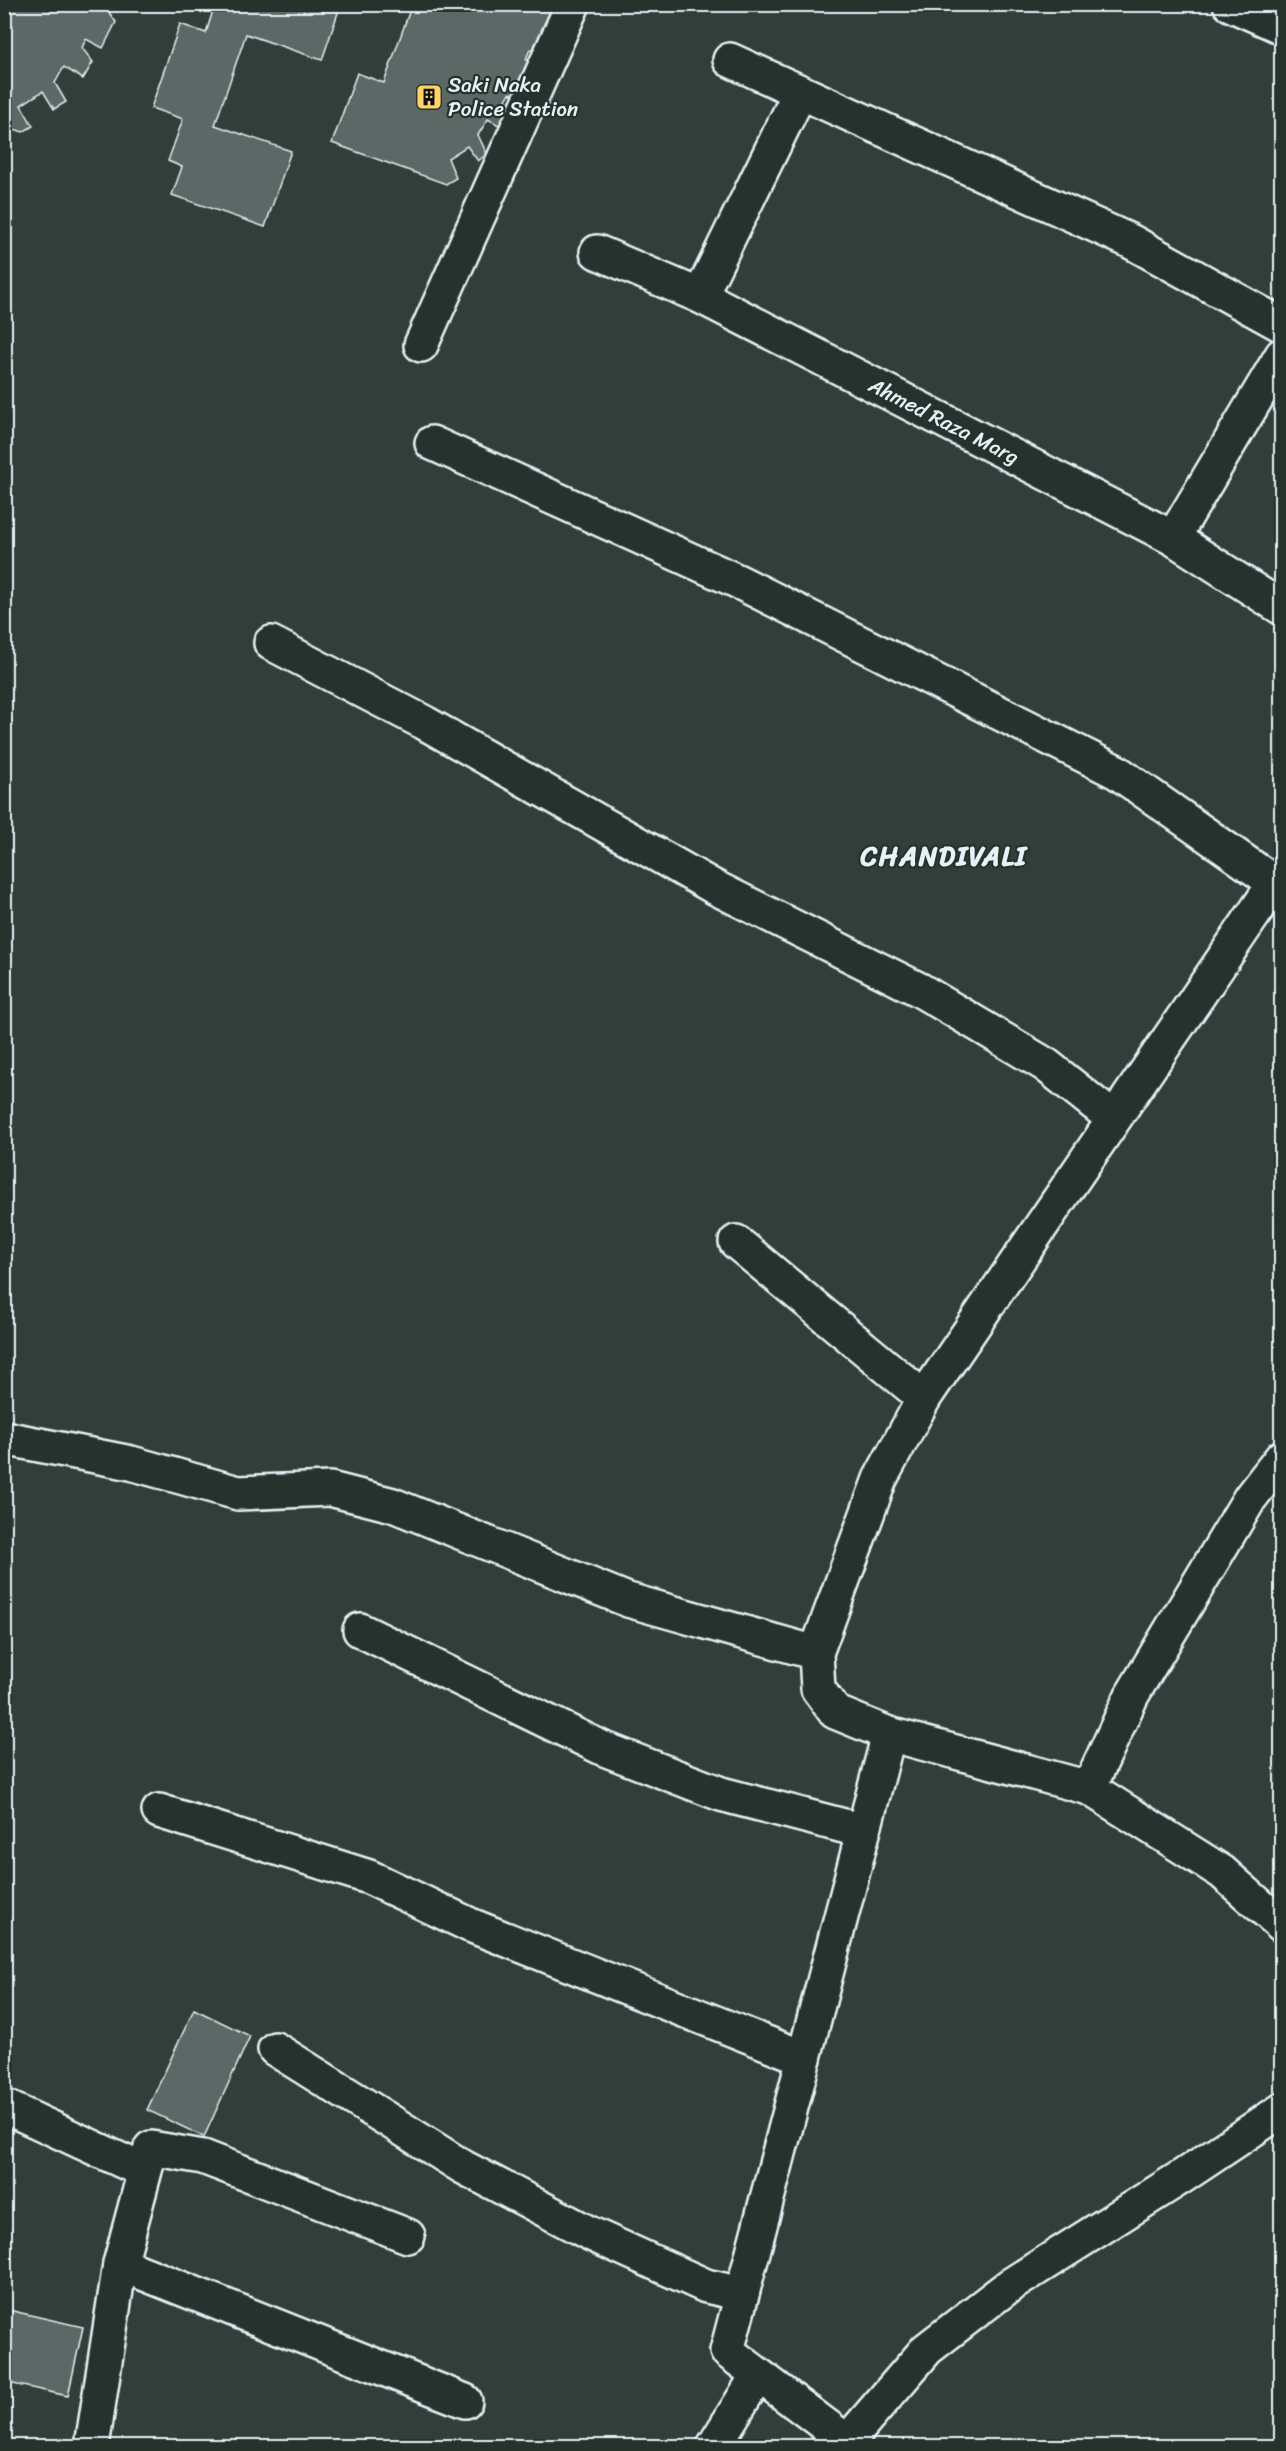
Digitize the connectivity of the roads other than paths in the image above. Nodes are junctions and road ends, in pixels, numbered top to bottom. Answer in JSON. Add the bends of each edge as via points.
{"nodes":[{"id":1,"x":573,"y":4,"type":"edge"},
{"id":2,"x":1230,"y":4,"type":"edge"},
{"id":3,"x":1281,"y":27,"type":"edge"},
{"id":4,"x":730,"y":60,"type":"dead end"},
{"id":5,"x":800,"y":92,"type":"junction"},
{"id":6,"x":597,"y":252,"type":"dead end"},
{"id":7,"x":700,"y":296,"type":"junction"},
{"id":8,"x":1281,"y":325,"type":"edge"},
{"id":9,"x":421,"y":345,"type":"dead end"},
{"id":10,"x":1281,"y":355,"type":"edge"},
{"id":11,"x":432,"y":443,"type":"dead end"},
{"id":12,"x":1173,"y":538,"type":"junction"},
{"id":13,"x":1281,"y":608,"type":"edge"},
{"id":14,"x":271,"y":643,"type":"dead end"},
{"id":15,"x":1114,"y":1119,"type":"junction"},
{"id":16,"x":736,"y":1242,"type":"dead end"},
{"id":17,"x":924,"y":1398,"type":"junction"},
{"id":18,"x":4,"y":1438,"type":"edge"},
{"id":19,"x":1281,"y":1457,"type":"edge"},
{"id":20,"x":360,"y":1630,"type":"dead end"},
{"id":21,"x":816,"y":1653,"type":"junction"},
{"id":22,"x":889,"y":1734,"type":"junction"},
{"id":23,"x":1089,"y":1788,"type":"junction"},
{"id":24,"x":159,"y":1811,"type":"dead end"},
{"id":25,"x":863,"y":1831,"type":"junction"},
{"id":26,"x":1281,"y":1925,"type":"edge"},
{"id":27,"x":275,"y":2049,"type":"dead end"},
{"id":28,"x":804,"y":2058,"type":"junction"},
{"id":29,"x":4,"y":2106,"type":"edge"},
{"id":30,"x":1281,"y":2110,"type":"edge"},
{"id":31,"x":144,"y":2171,"type":"junction"},
{"id":32,"x":408,"y":2236,"type":"dead end"},
{"id":33,"x":120,"y":2264,"type":"junction"},
{"id":34,"x":742,"y":2294,"type":"junction"},
{"id":35,"x":758,"y":2375,"type":"junction"},
{"id":36,"x":465,"y":2401,"type":"dead end"},
{"id":37,"x":850,"y":2444,"type":"edge"},
{"id":38,"x":92,"y":2446,"type":"edge"},
{"id":39,"x":714,"y":2446,"type":"edge"}],
"edges":[{"from":1,"to":9,"type":"street"},
{"from":2,"to":3,"type":"street"},
{"from":4,"to":5,"type":"street"},
{"from":5,"to":7,"type":"street"},
{"from":5,"to":8,"type":"street","via":[[1130,241]]},
{"from":6,"to":7,"type":"street","name":"Ahmed Raza Marg"},
{"from":7,"to":12,"type":"street","name":"Ahmed Raza Marg"},
{"from":10,"to":12,"type":"street"},
{"from":11,"to":15,"type":"street","via":[[737,581],[1117,772],[1275,883]]},
{"from":12,"to":13,"type":"street","name":"Ahmed Raza Marg"},
{"from":14,"to":15,"type":"street","via":[[425,723],[714,887],[920,990],[1046,1065]]},
{"from":15,"to":17,"type":"street"},
{"from":16,"to":17,"type":"street"},
{"from":17,"to":21,"type":"street","via":[[880,1479]]},
{"from":18,"to":21,"type":"street","via":[[131,1463],[238,1493],[330,1489],[393,1505],[628,1600]]},
{"from":19,"to":23,"type":"street","via":[[1251,1498],[1132,1695]]},
{"from":20,"to":25,"type":"street","via":[[602,1748],[721,1794]]},
{"from":21,"to":22,"type":"street","via":[[818,1689],[835,1712]]},
{"from":22,"to":23,"type":"street"},
{"from":22,"to":25,"type":"street"},
{"from":23,"to":26,"type":"street","via":[[1222,1872]]},
{"from":24,"to":28,"type":"street","via":[[369,1877],[470,1925]]},
{"from":25,"to":28,"type":"street"},
{"from":27,"to":34,"type":"street","via":[[463,2167],[578,2227],[706,2286]]},
{"from":28,"to":34,"type":"street"},
{"from":29,"to":31,"type":"street"},
{"from":30,"to":37,"type":"street","via":[[1009,2286],[936,2342]]},
{"from":31,"to":32,"type":"street","via":[[151,2148],[203,2157]]},
{"from":31,"to":33,"type":"street"},
{"from":33,"to":36,"type":"street"},
{"from":33,"to":38,"type":"street"},
{"from":34,"to":35,"type":"street","via":[[727,2350]]},
{"from":35,"to":37,"type":"street"},
{"from":35,"to":39,"type":"street"}]}
